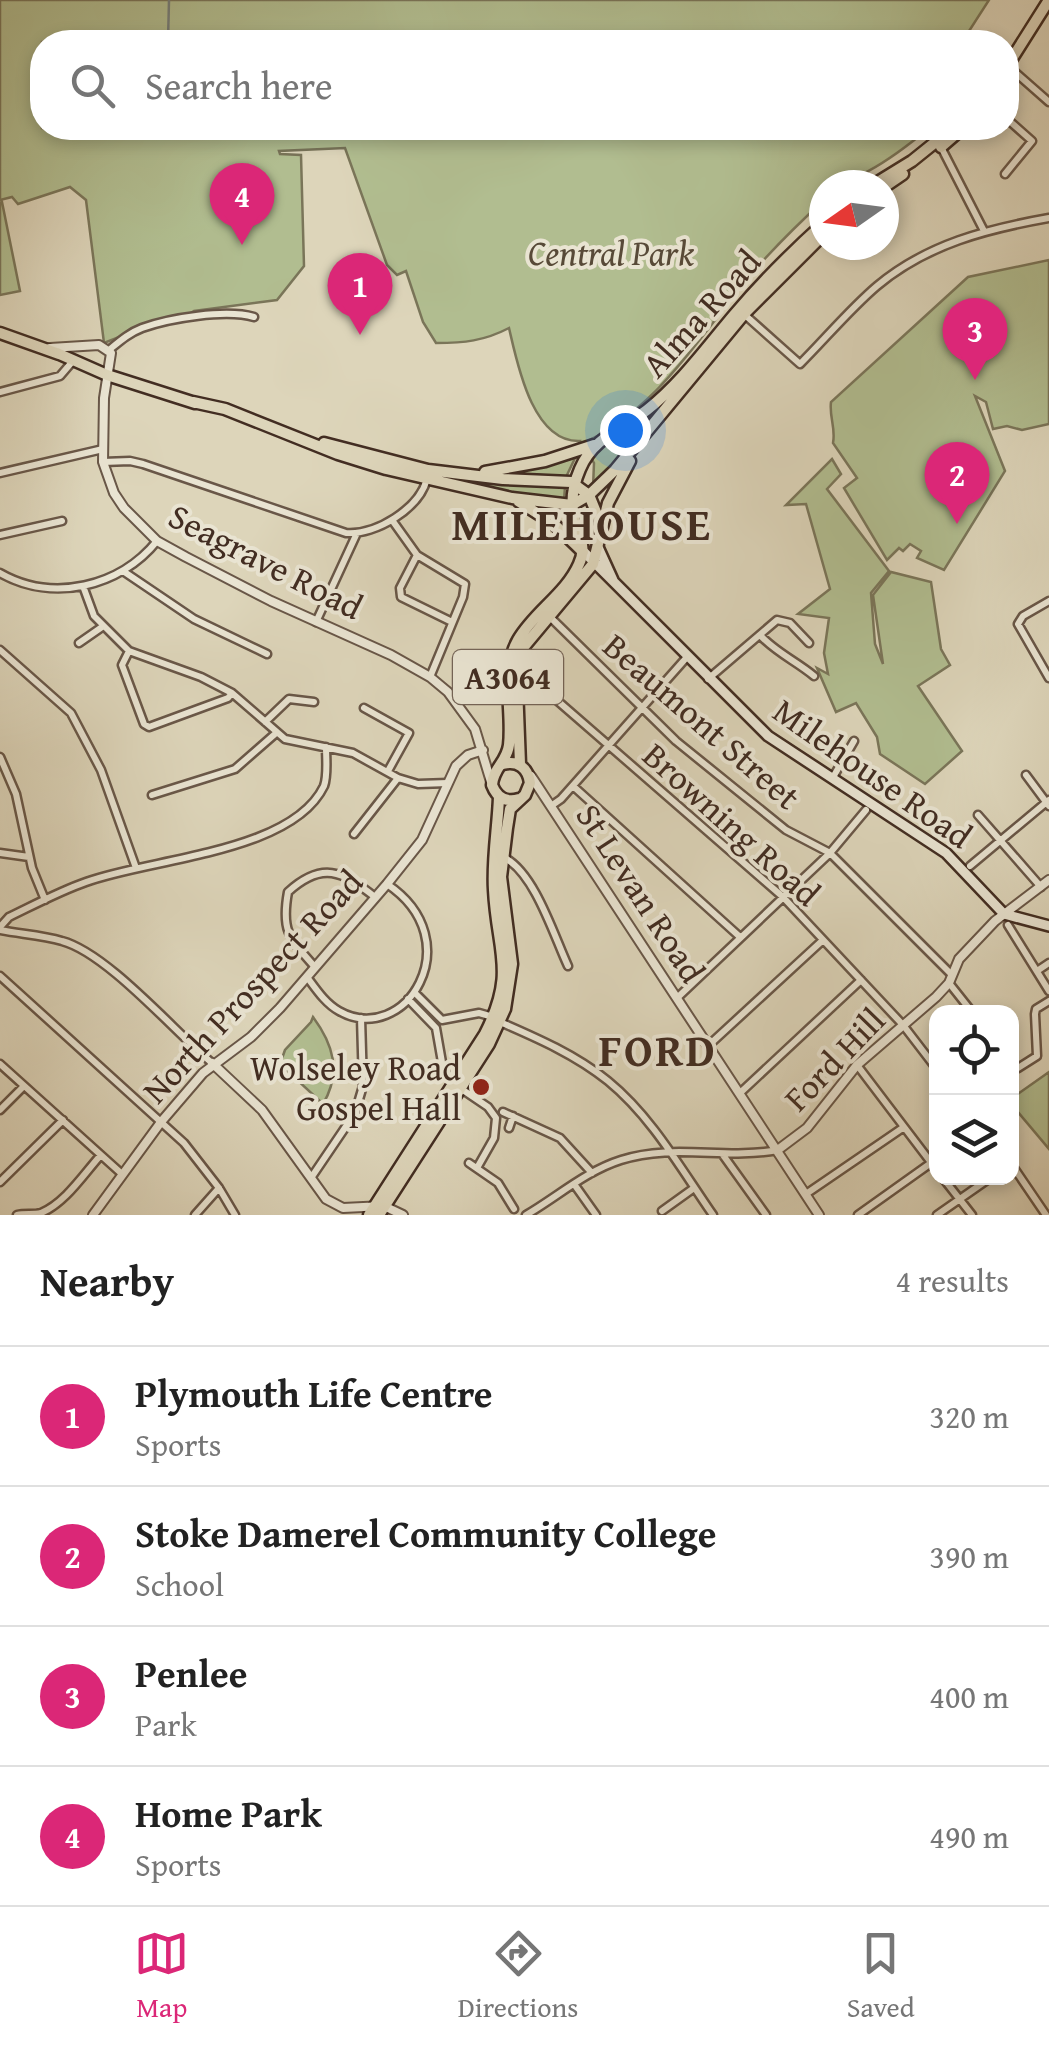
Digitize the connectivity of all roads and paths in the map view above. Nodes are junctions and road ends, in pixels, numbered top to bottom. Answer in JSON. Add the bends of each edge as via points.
{"nodes":[{"id":1,"x":1049,"y":0,"type":"edge"},
{"id":2,"x":1019,"y":48,"type":"edge"},
{"id":3,"x":1019,"y":77,"type":"edge"},
{"id":4,"x":1049,"y":102,"type":"edge"},
{"id":5,"x":1019,"y":130,"type":"edge"},
{"id":6,"x":937,"y":140,"type":"edge"},
{"id":7,"x":948,"y":140,"type":"edge"},
{"id":8,"x":940,"y":147,"type":"junction"},
{"id":9,"x":896,"y":170,"type":"edge"},
{"id":10,"x":1005,"y":174,"type":"dead end"},
{"id":11,"x":899,"y":176,"type":"edge"},
{"id":12,"x":1049,"y":218,"type":"edge"},
{"id":13,"x":983,"y":230,"type":"junction"},
{"id":14,"x":809,"y":238,"type":"edge"},
{"id":15,"x":809,"y":249,"type":"edge"},
{"id":16,"x":744,"y":314,"type":"junction"},
{"id":17,"x":254,"y":317,"type":"dead end"},
{"id":18,"x":0,"y":333,"type":"edge"},
{"id":19,"x":109,"y":350,"type":"junction"},
{"id":20,"x":51,"y":351,"type":"junction"},
{"id":21,"x":72,"y":362,"type":"junction"},
{"id":22,"x":108,"y":372,"type":"junction"},
{"id":23,"x":0,"y":392,"type":"edge"},
{"id":24,"x":298,"y":437,"type":"junction"},
{"id":25,"x":640,"y":443,"type":"junction"},
{"id":26,"x":595,"y":444,"type":"junction"},
{"id":27,"x":103,"y":448,"type":"junction"},
{"id":28,"x":103,"y":462,"type":"junction"},
{"id":29,"x":0,"y":473,"type":"edge"},
{"id":30,"x":468,"y":474,"type":"junction"},
{"id":31,"x":427,"y":479,"type":"junction"},
{"id":32,"x":575,"y":484,"type":"junction"},
{"id":33,"x":589,"y":495,"type":"junction"},
{"id":34,"x":512,"y":498,"type":"junction"},
{"id":35,"x":572,"y":505,"type":"junction"},
{"id":36,"x":62,"y":520,"type":"dead end"},
{"id":37,"x":392,"y":520,"type":"junction"},
{"id":38,"x":601,"y":526,"type":"junction"},
{"id":39,"x":357,"y":533,"type":"junction"},
{"id":40,"x":0,"y":535,"type":"edge"},
{"id":41,"x":157,"y":540,"type":"junction"},
{"id":42,"x":598,"y":547,"type":"junction"},
{"id":43,"x":584,"y":552,"type":"junction"},
{"id":44,"x":417,"y":555,"type":"junction"},
{"id":45,"x":592,"y":564,"type":"junction"},
{"id":46,"x":123,"y":572,"type":"junction"},
{"id":47,"x":0,"y":574,"type":"edge"},
{"id":48,"x":84,"y":586,"type":"junction"},
{"id":49,"x":617,"y":587,"type":"junction"},
{"id":50,"x":1049,"y":600,"type":"edge"},
{"id":51,"x":549,"y":616,"type":"junction"},
{"id":52,"x":316,"y":622,"type":"junction"},
{"id":53,"x":452,"y":622,"type":"junction"},
{"id":54,"x":102,"y":627,"type":"junction"},
{"id":55,"x":760,"y":635,"type":"junction"},
{"id":56,"x":79,"y":643,"type":"dead end"},
{"id":57,"x":810,"y":643,"type":"dead end"},
{"id":58,"x":0,"y":650,"type":"edge"},
{"id":59,"x":130,"y":651,"type":"junction"},
{"id":60,"x":267,"y":654,"type":"dead end"},
{"id":61,"x":688,"y":658,"type":"junction"},
{"id":62,"x":517,"y":674,"type":"junction"},
{"id":63,"x":814,"y":676,"type":"dead end"},
{"id":64,"x":430,"y":678,"type":"junction"},
{"id":65,"x":1049,"y":678,"type":"edge"},
{"id":66,"x":708,"y":680,"type":"junction"},
{"id":67,"x":232,"y":692,"type":"junction"},
{"id":68,"x":310,"y":704,"type":"dead end"},
{"id":69,"x":642,"y":707,"type":"junction"},
{"id":70,"x":364,"y":708,"type":"dead end"},
{"id":71,"x":265,"y":722,"type":"junction"},
{"id":72,"x":275,"y":734,"type":"junction"},
{"id":73,"x":854,"y":742,"type":"dead end"},
{"id":74,"x":608,"y":747,"type":"junction"},
{"id":75,"x":326,"y":748,"type":"junction"},
{"id":76,"x":483,"y":750,"type":"junction"},
{"id":77,"x":0,"y":757,"type":"edge"},
{"id":78,"x":501,"y":765,"type":"junction"},
{"id":79,"x":524,"y":769,"type":"junction"},
{"id":80,"x":388,"y":771,"type":"junction"},
{"id":81,"x":1026,"y":775,"type":"dead end"},
{"id":82,"x":398,"y":778,"type":"junction"},
{"id":83,"x":832,"y":780,"type":"junction"},
{"id":84,"x":448,"y":783,"type":"junction"},
{"id":85,"x":492,"y":785,"type":"junction"},
{"id":86,"x":573,"y":786,"type":"junction"},
{"id":87,"x":152,"y":795,"type":"dead end"},
{"id":88,"x":499,"y":796,"type":"junction"},
{"id":89,"x":522,"y":797,"type":"junction"},
{"id":90,"x":1048,"y":803,"type":"edge"},
{"id":91,"x":550,"y":804,"type":"junction"},
{"id":92,"x":866,"y":810,"type":"dead end"},
{"id":93,"x":978,"y":815,"type":"dead end"},
{"id":94,"x":354,"y":834,"type":"dead end"},
{"id":95,"x":1000,"y":841,"type":"junction"},
{"id":96,"x":0,"y":853,"type":"edge"},
{"id":97,"x":830,"y":854,"type":"junction"},
{"id":98,"x":29,"y":857,"type":"junction"},
{"id":99,"x":504,"y":858,"type":"junction"},
{"id":100,"x":970,"y":866,"type":"dead end"},
{"id":101,"x":136,"y":868,"type":"junction"},
{"id":102,"x":387,"y":884,"type":"junction"},
{"id":103,"x":1045,"y":884,"type":"edge"},
{"id":104,"x":376,"y":897,"type":"junction"},
{"id":105,"x":784,"y":897,"type":"junction"},
{"id":106,"x":45,"y":900,"type":"junction"},
{"id":107,"x":1008,"y":919,"type":"junction"},
{"id":108,"x":1049,"y":926,"type":"edge"},
{"id":109,"x":0,"y":929,"type":"edge"},
{"id":110,"x":740,"y":937,"type":"junction"},
{"id":111,"x":823,"y":940,"type":"junction"},
{"id":112,"x":1049,"y":963,"type":"edge"},
{"id":113,"x":568,"y":966,"type":"dead end"},
{"id":114,"x":315,"y":967,"type":"junction"},
{"id":115,"x":1037,"y":970,"type":"junction"},
{"id":116,"x":0,"y":976,"type":"edge"},
{"id":117,"x":307,"y":976,"type":"junction"},
{"id":118,"x":950,"y":978,"type":"junction"},
{"id":119,"x":861,"y":980,"type":"junction"},
{"id":120,"x":1049,"y":992,"type":"edge"},
{"id":121,"x":411,"y":996,"type":"junction"},
{"id":122,"x":677,"y":998,"type":"junction"},
{"id":123,"x":1049,"y":1001,"type":"edge"},
{"id":124,"x":967,"y":1005,"type":"edge"},
{"id":125,"x":361,"y":1018,"type":"junction"},
{"id":126,"x":442,"y":1020,"type":"junction"},
{"id":127,"x":497,"y":1020,"type":"junction"},
{"id":128,"x":902,"y":1025,"type":"junction"},
{"id":129,"x":436,"y":1028,"type":"junction"},
{"id":130,"x":709,"y":1045,"type":"junction"},
{"id":131,"x":929,"y":1059,"type":"edge"},
{"id":132,"x":212,"y":1063,"type":"junction"},
{"id":133,"x":0,"y":1064,"type":"edge"},
{"id":134,"x":857,"y":1065,"type":"junction"},
{"id":135,"x":1019,"y":1067,"type":"edge"},
{"id":136,"x":457,"y":1085,"type":"junction"},
{"id":137,"x":24,"y":1086,"type":"junction"},
{"id":138,"x":740,"y":1092,"type":"junction"},
{"id":139,"x":0,"y":1110,"type":"edge"},
{"id":140,"x":503,"y":1112,"type":"dead end"},
{"id":141,"x":513,"y":1116,"type":"junction"},
{"id":142,"x":62,"y":1120,"type":"junction"},
{"id":143,"x":161,"y":1122,"type":"junction"},
{"id":144,"x":904,"y":1126,"type":"junction"},
{"id":145,"x":509,"y":1128,"type":"dead end"},
{"id":146,"x":778,"y":1149,"type":"junction"},
{"id":147,"x":669,"y":1153,"type":"junction"},
{"id":148,"x":722,"y":1153,"type":"junction"},
{"id":149,"x":100,"y":1156,"type":"junction"},
{"id":150,"x":929,"y":1159,"type":"edge"},
{"id":151,"x":929,"y":1169,"type":"edge"},
{"id":152,"x":592,"y":1173,"type":"junction"},
{"id":153,"x":122,"y":1174,"type":"junction"},
{"id":154,"x":1019,"y":1175,"type":"edge"},
{"id":155,"x":311,"y":1178,"type":"junction"},
{"id":156,"x":0,"y":1182,"type":"edge"},
{"id":157,"x":574,"y":1184,"type":"junction"},
{"id":158,"x":948,"y":1185,"type":"edge"},
{"id":159,"x":980,"y":1185,"type":"edge"},
{"id":160,"x":220,"y":1188,"type":"junction"},
{"id":161,"x":694,"y":1188,"type":"junction"},
{"id":162,"x":806,"y":1194,"type":"junction"},
{"id":163,"x":960,"y":1200,"type":"junction"},
{"id":164,"x":514,"y":1209,"type":"dead end"},
{"id":165,"x":332,"y":1210,"type":"edge"},
{"id":166,"x":377,"y":1211,"type":"edge"},
{"id":167,"x":662,"y":1211,"type":"dead end"},
{"id":168,"x":532,"y":1214,"type":"edge"},
{"id":169,"x":17,"y":1215,"type":"edge"},
{"id":170,"x":92,"y":1215,"type":"edge"},
{"id":171,"x":195,"y":1215,"type":"edge"},
{"id":172,"x":234,"y":1215,"type":"edge"},
{"id":173,"x":403,"y":1215,"type":"edge"},
{"id":174,"x":596,"y":1215,"type":"edge"},
{"id":175,"x":713,"y":1215,"type":"edge"},
{"id":176,"x":766,"y":1215,"type":"edge"},
{"id":177,"x":820,"y":1215,"type":"edge"},
{"id":178,"x":858,"y":1215,"type":"edge"},
{"id":179,"x":938,"y":1215,"type":"edge"},
{"id":180,"x":972,"y":1215,"type":"edge"},
{"id":181,"x":1046,"y":1215,"type":"edge"}],
"edges":[{"from":1,"to":2,"type":"main road"},
{"from":3,"to":4,"type":"street"},
{"from":5,"to":10,"type":"street","via":[[1032,141]]},
{"from":6,"to":9,"type":"main road"},
{"from":7,"to":8,"type":"main road"},
{"from":8,"to":11,"type":"main road"},
{"from":8,"to":13,"type":"street"},
{"from":12,"to":13,"type":"street"},
{"from":13,"to":16,"type":"street","via":[[924,254],[877,286],[800,364]]},
{"from":14,"to":26,"type":"main road","name":"Alma Road","via":[[677,384]]},
{"from":15,"to":16,"type":"main road","name":"Alma Road"},
{"from":16,"to":25,"type":"main road","name":"Alma Road"},
{"from":17,"to":19,"type":"street","via":[[232,313],[167,321],[141,328]]},
{"from":18,"to":20,"type":"main road"},
{"from":19,"to":20,"type":"street","via":[[98,345]]},
{"from":19,"to":22,"type":"street","name":"Seagrave Road"},
{"from":20,"to":21,"type":"main road"},
{"from":20,"to":22,"type":"main road"},
{"from":21,"to":22,"type":"main road"},
{"from":21,"to":23,"type":"street","via":[[60,376]]},
{"from":22,"to":24,"type":"main road"},
{"from":22,"to":27,"type":"street","name":"Seagrave Road"},
{"from":24,"to":30,"type":"main road"},
{"from":24,"to":31,"type":"main road"},
{"from":25,"to":33,"type":"main road","name":"Alma Road"},
{"from":25,"to":38,"type":"main road","name":"Alma Road"},
{"from":26,"to":30,"type":"main road","name":"Alma Road","via":[[545,461]]},
{"from":26,"to":32,"type":"main road"},
{"from":27,"to":28,"type":"street","name":"Seagrave Road"},
{"from":27,"to":29,"type":"street"},
{"from":28,"to":39,"type":"street","via":[[130,460]]},
{"from":28,"to":41,"type":"street","name":"Seagrave Road","via":[[114,493]]},
{"from":30,"to":32,"type":"main road"},
{"from":31,"to":34,"type":"main road"},
{"from":31,"to":37,"type":"street","via":[[422,493]]},
{"from":32,"to":33,"type":"main road"},
{"from":32,"to":35,"type":"main road"},
{"from":33,"to":35,"type":"main road","name":"Alma Road"},
{"from":33,"to":38,"type":"main road"},
{"from":34,"to":35,"type":"main road"},
{"from":34,"to":43,"type":"main road"},
{"from":35,"to":43,"type":"main road"},
{"from":36,"to":40,"type":"street"},
{"from":37,"to":39,"type":"street"},
{"from":37,"to":44,"type":"street"},
{"from":38,"to":42,"type":"main road","number":"A3064"},
{"from":39,"to":52,"type":"street"},
{"from":41,"to":46,"type":"street"},
{"from":41,"to":52,"type":"street","name":"Seagrave Road"},
{"from":42,"to":45,"type":"main road","number":"A3064"},
{"from":42,"to":49,"type":"main road","name":"Milehouse Road"},
{"from":43,"to":45,"type":"main road","name":"Milehouse Road"},
{"from":43,"to":78,"type":"main road","number":"A3064","via":[[510,656],[509,745]]},
{"from":44,"to":53,"type":"street","via":[[465,584]]},
{"from":44,"to":53,"type":"street","via":[[401,597]]},
{"from":45,"to":49,"type":"main road","name":"Milehouse Road"},
{"from":45,"to":51,"type":"main road","number":"A3064"},
{"from":46,"to":48,"type":"street"},
{"from":46,"to":60,"type":"street","via":[[194,620]]},
{"from":47,"to":48,"type":"street","via":[[49,590]]},
{"from":48,"to":54,"type":"street"},
{"from":49,"to":61,"type":"main road","name":"Milehouse Road"},
{"from":50,"to":65,"type":"street","via":[[1018,624]]},
{"from":51,"to":62,"type":"main road","number":"A3064","via":[[522,648]]},
{"from":51,"to":69,"type":"street","name":"Beaumont Street"},
{"from":52,"to":64,"type":"street","name":"Seagrave Road"},
{"from":53,"to":64,"type":"street"},
{"from":54,"to":56,"type":"street"},
{"from":54,"to":59,"type":"street"},
{"from":55,"to":57,"type":"street","via":[[777,620]]},
{"from":55,"to":63,"type":"street"},
{"from":55,"to":66,"type":"street"},
{"from":58,"to":101,"type":"street","via":[[71,713],[101,770]]},
{"from":59,"to":67,"type":"street"},
{"from":59,"to":67,"type":"street","via":[[122,665],[144,724]]},
{"from":61,"to":66,"type":"main road","name":"Milehouse Road"},
{"from":61,"to":69,"type":"street"},
{"from":62,"to":74,"type":"street","name":"Browning Road","via":[[529,676]]},
{"from":62,"to":79,"type":"main road","number":"A3064"},
{"from":64,"to":76,"type":"street","name":"Seagrave Road","via":[[459,706]]},
{"from":66,"to":83,"type":"main road","name":"Milehouse Road","via":[[768,736]]},
{"from":67,"to":71,"type":"street"},
{"from":68,"to":71,"type":"street","via":[[289,698]]},
{"from":69,"to":74,"type":"street"},
{"from":69,"to":97,"type":"street","name":"Beaumont Street","via":[[786,830]]},
{"from":70,"to":80,"type":"street","via":[[407,729]]},
{"from":71,"to":72,"type":"street"},
{"from":72,"to":75,"type":"street"},
{"from":72,"to":87,"type":"street","via":[[234,769]]},
{"from":73,"to":83,"type":"street"},
{"from":74,"to":86,"type":"street"},
{"from":74,"to":105,"type":"street","name":"Browning Road"},
{"from":75,"to":80,"type":"street"},
{"from":75,"to":101,"type":"street","via":[[326,782],[287,824],[249,841]]},
{"from":76,"to":78,"type":"street"},
{"from":76,"to":84,"type":"street","name":"North Prospect Road","via":[[460,761]]},
{"from":76,"to":85,"type":"street"},
{"from":77,"to":98,"type":"street"},
{"from":78,"to":79,"type":"main road"},
{"from":78,"to":85,"type":"main road"},
{"from":79,"to":89,"type":"main road","via":[[530,782]]},
{"from":79,"to":91,"type":"street","name":"St Levan Road"},
{"from":80,"to":82,"type":"street"},
{"from":81,"to":90,"type":"street"},
{"from":82,"to":84,"type":"street"},
{"from":82,"to":94,"type":"street"},
{"from":83,"to":107,"type":"main road","name":"Milehouse Road","via":[[946,853]]},
{"from":84,"to":102,"type":"street","name":"North Prospect Road","via":[[422,840]]},
{"from":85,"to":88,"type":"main road"},
{"from":86,"to":91,"type":"street"},
{"from":86,"to":110,"type":"street"},
{"from":88,"to":89,"type":"main road"},
{"from":88,"to":127,"type":"main road","via":[[494,886],[504,963]]},
{"from":89,"to":91,"type":"street"},
{"from":89,"to":99,"type":"main road","via":[[510,809]]},
{"from":90,"to":95,"type":"street"},
{"from":91,"to":122,"type":"street","name":"St Levan Road"},
{"from":92,"to":97,"type":"street"},
{"from":93,"to":95,"type":"street"},
{"from":95,"to":100,"type":"street"},
{"from":95,"to":103,"type":"street"},
{"from":96,"to":98,"type":"street"},
{"from":97,"to":105,"type":"street"},
{"from":97,"to":118,"type":"street","name":"Beaumont Street"},
{"from":98,"to":106,"type":"street"},
{"from":99,"to":113,"type":"street","via":[[534,892]]},
{"from":99,"to":127,"type":"main road","via":[[502,902],[512,964]]},
{"from":101,"to":106,"type":"street"},
{"from":102,"to":104,"type":"street","name":"North Prospect Road"},
{"from":102,"to":121,"type":"street","via":[[419,914],[428,938],[427,963]]},
{"from":103,"to":107,"type":"street","name":"Ford Hill"},
{"from":104,"to":114,"type":"street","name":"North Prospect Road"},
{"from":104,"to":114,"type":"street","via":[[324,871],[288,892],[287,932]]},
{"from":105,"to":110,"type":"street"},
{"from":105,"to":111,"type":"street","name":"Browning Road"},
{"from":106,"to":109,"type":"street","via":[[9,917]]},
{"from":107,"to":108,"type":"main road"},
{"from":107,"to":115,"type":"street"},
{"from":107,"to":118,"type":"street","name":"Ford Hill","via":[[959,959]]},
{"from":109,"to":132,"type":"street","via":[[61,940],[85,952]]},
{"from":110,"to":122,"type":"street"},
{"from":111,"to":119,"type":"street","name":"Browning Road"},
{"from":111,"to":130,"type":"street"},
{"from":112,"to":115,"type":"street"},
{"from":114,"to":117,"type":"street","name":"North Prospect Road"},
{"from":115,"to":120,"type":"street"},
{"from":116,"to":143,"type":"street"},
{"from":117,"to":125,"type":"street","via":[[330,1004]]},
{"from":117,"to":132,"type":"street","name":"North Prospect Road","via":[[251,1036]]},
{"from":118,"to":124,"type":"street","name":"Beaumont Street"},
{"from":118,"to":128,"type":"street","name":"Ford Hill"},
{"from":119,"to":128,"type":"street","name":"Browning Road"},
{"from":119,"to":138,"type":"street"},
{"from":121,"to":125,"type":"street","via":[[387,1014]]},
{"from":121,"to":126,"type":"street"},
{"from":121,"to":129,"type":"street"},
{"from":122,"to":130,"type":"street","name":"St Levan Road"},
{"from":123,"to":135,"type":"street","via":[[1035,1013],[1037,1056]]},
{"from":125,"to":155,"type":"street","via":[[363,1086],[356,1113]]},
{"from":126,"to":127,"type":"street","via":[[480,1013]]},
{"from":126,"to":129,"type":"street"},
{"from":127,"to":136,"type":"main road"},
{"from":127,"to":147,"type":"street","via":[[609,1082]]},
{"from":128,"to":131,"type":"street","name":"Browning Road"},
{"from":128,"to":134,"type":"street","name":"Ford Hill"},
{"from":129,"to":136,"type":"street","via":[[443,1068]]},
{"from":130,"to":138,"type":"street","name":"St Levan Road"},
{"from":132,"to":143,"type":"street","name":"North Prospect Road"},
{"from":132,"to":155,"type":"street","via":[[262,1110]]},
{"from":133,"to":137,"type":"street"},
{"from":134,"to":144,"type":"street"},
{"from":134,"to":146,"type":"street","name":"Ford Hill","via":[[807,1128]]},
{"from":136,"to":164,"type":"street","via":[[496,1118],[494,1138],[473,1165],[500,1180]]},
{"from":136,"to":166,"type":"main road"},
{"from":137,"to":139,"type":"street"},
{"from":137,"to":142,"type":"street"},
{"from":138,"to":146,"type":"street","name":"St Levan Road"},
{"from":140,"to":141,"type":"street"},
{"from":141,"to":145,"type":"street"},
{"from":141,"to":152,"type":"street","via":[[560,1138]]},
{"from":142,"to":149,"type":"street"},
{"from":142,"to":156,"type":"street"},
{"from":143,"to":153,"type":"street","name":"North Prospect Road"},
{"from":143,"to":160,"type":"street"},
{"from":144,"to":150,"type":"street"},
{"from":144,"to":162,"type":"street"},
{"from":146,"to":148,"type":"street"},
{"from":146,"to":162,"type":"street","name":"St Levan Road"},
{"from":147,"to":148,"type":"street"},
{"from":147,"to":152,"type":"street","via":[[623,1159]]},
{"from":147,"to":161,"type":"street"},
{"from":148,"to":176,"type":"street"},
{"from":149,"to":153,"type":"street"},
{"from":149,"to":169,"type":"street","via":[[53,1205]]},
{"from":151,"to":178,"type":"street"},
{"from":152,"to":157,"type":"street"},
{"from":153,"to":170,"type":"street","name":"North Prospect Road"},
{"from":154,"to":181,"type":"street"},
{"from":155,"to":165,"type":"street"},
{"from":157,"to":168,"type":"street"},
{"from":157,"to":174,"type":"street"},
{"from":158,"to":163,"type":"street"},
{"from":159,"to":163,"type":"street"},
{"from":160,"to":171,"type":"street"},
{"from":160,"to":172,"type":"street"},
{"from":161,"to":167,"type":"street"},
{"from":161,"to":175,"type":"street"},
{"from":162,"to":177,"type":"street","name":"St Levan Road"},
{"from":163,"to":179,"type":"street"},
{"from":163,"to":180,"type":"street"},
{"from":165,"to":166,"type":"street"},
{"from":166,"to":173,"type":"street"}]}
